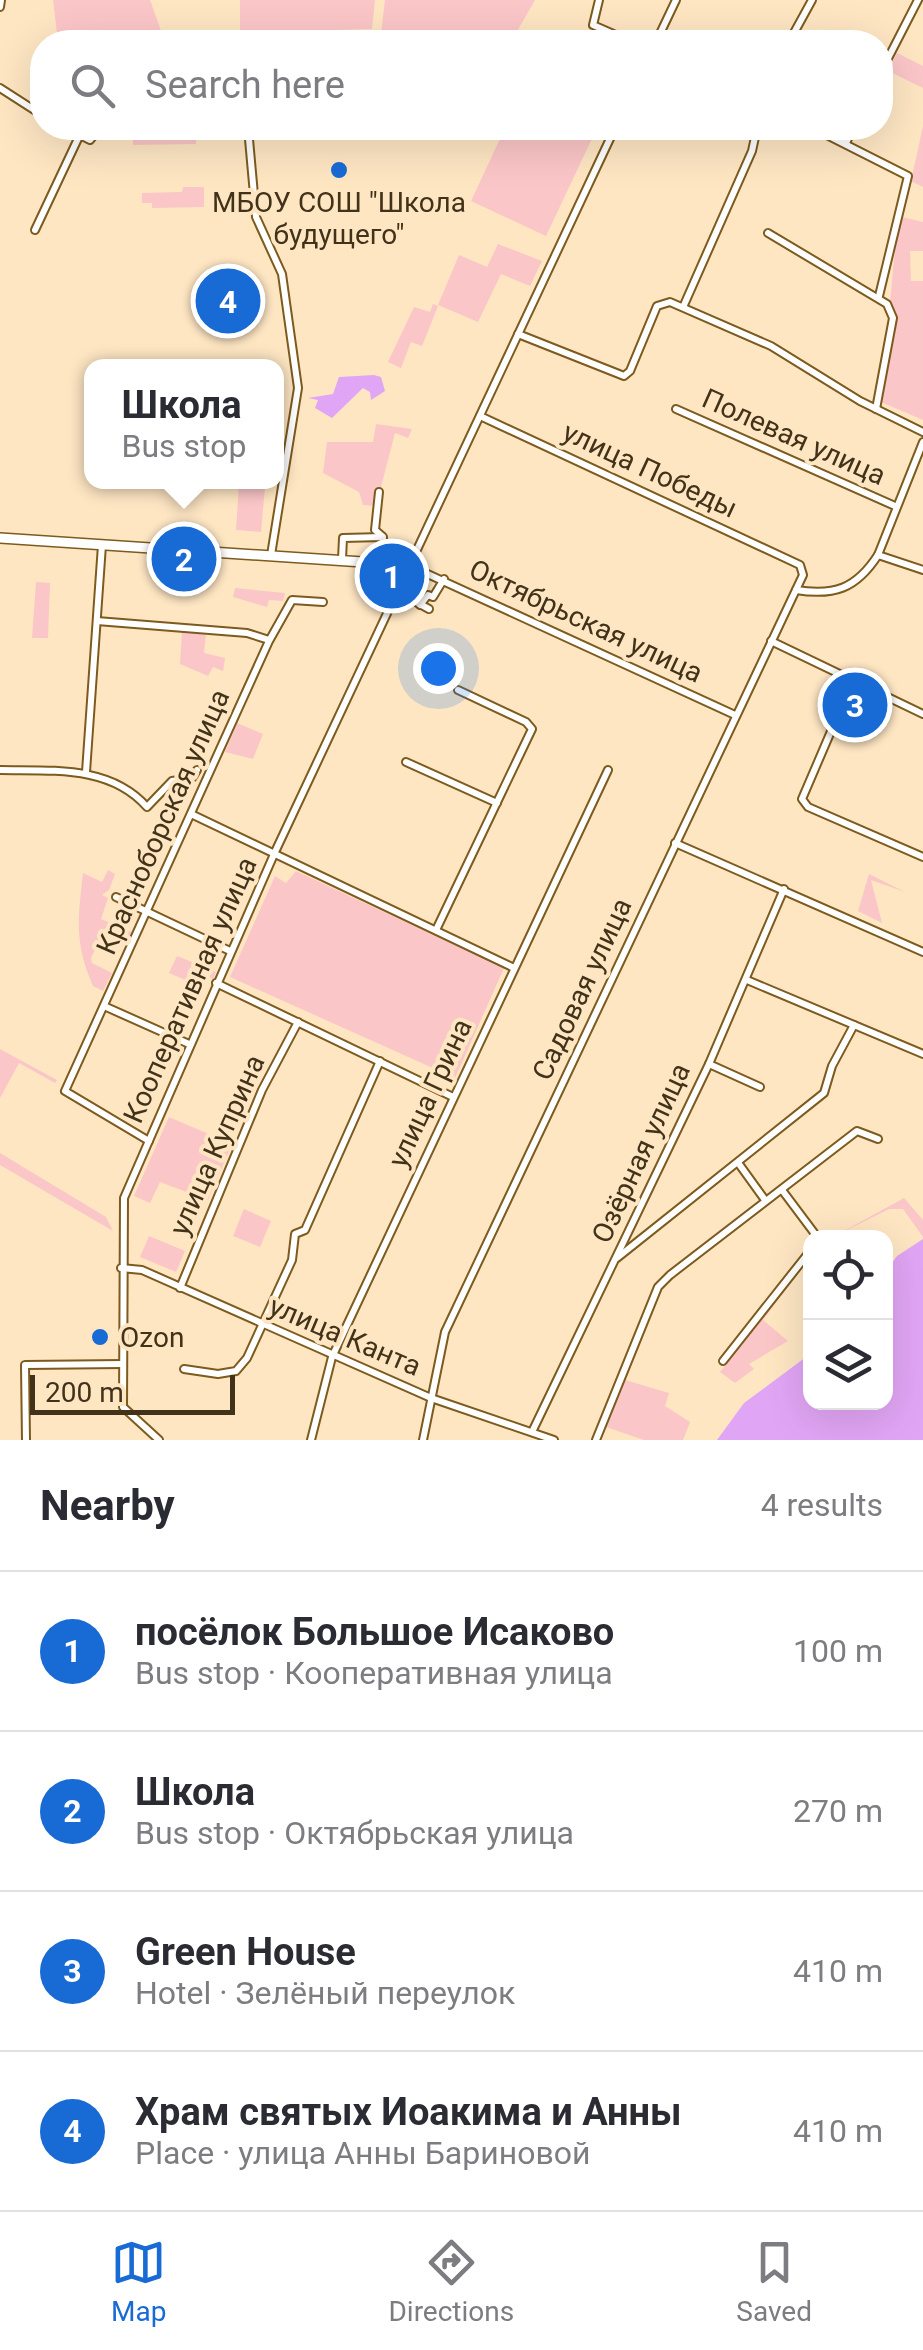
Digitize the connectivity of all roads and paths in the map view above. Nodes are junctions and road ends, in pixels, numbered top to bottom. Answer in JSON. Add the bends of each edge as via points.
{"nodes":[{"id":1,"x":598,"y":0,"type":"edge"},
{"id":2,"x":676,"y":0,"type":"edge"},
{"id":3,"x":812,"y":0,"type":"edge"},
{"id":4,"x":918,"y":0,"type":"edge"},
{"id":5,"x":604,"y":30,"type":"edge"},
{"id":6,"x":662,"y":30,"type":"edge"},
{"id":7,"x":796,"y":30,"type":"edge"},
{"id":8,"x":893,"y":49,"type":"edge"},
{"id":9,"x":0,"y":88,"type":"edge"},
{"id":10,"x":30,"y":107,"type":"edge"},
{"id":11,"x":77,"y":140,"type":"edge"},
{"id":12,"x":249,"y":140,"type":"edge"},
{"id":13,"x":609,"y":140,"type":"edge"},
{"id":14,"x":755,"y":140,"type":"edge"},
{"id":15,"x":839,"y":140,"type":"edge"},
{"id":16,"x":847,"y":140,"type":"edge"},
{"id":17,"x":846,"y":143,"type":"junction"},
{"id":18,"x":35,"y":230,"type":"dead end"},
{"id":19,"x":768,"y":233,"type":"dead end"},
{"id":20,"x":879,"y":296,"type":"junction"},
{"id":21,"x":684,"y":305,"type":"junction"},
{"id":22,"x":518,"y":334,"type":"junction"},
{"id":23,"x":676,"y":409,"type":"dead end"},
{"id":24,"x":876,"y":409,"type":"junction"},
{"id":25,"x":480,"y":416,"type":"junction"},
{"id":26,"x":923,"y":432,"type":"edge"},
{"id":27,"x":923,"y":442,"type":"edge"},
{"id":28,"x":284,"y":475,"type":"edge"},
{"id":29,"x":282,"y":489,"type":"edge"},
{"id":30,"x":378,"y":492,"type":"dead end"},
{"id":31,"x":895,"y":506,"type":"junction"},
{"id":32,"x":383,"y":537,"type":"junction"},
{"id":33,"x":0,"y":538,"type":"edge"},
{"id":34,"x":102,"y":544,"type":"junction"},
{"id":35,"x":271,"y":555,"type":"junction"},
{"id":36,"x":878,"y":555,"type":"junction"},
{"id":37,"x":342,"y":559,"type":"junction"},
{"id":38,"x":382,"y":562,"type":"junction"},
{"id":39,"x":408,"y":565,"type":"junction"},
{"id":40,"x":800,"y":565,"type":"joint"},
{"id":41,"x":923,"y":570,"type":"edge"},
{"id":42,"x":444,"y":579,"type":"junction"},
{"id":43,"x":796,"y":590,"type":"junction"},
{"id":44,"x":396,"y":592,"type":"junction"},
{"id":45,"x":324,"y":602,"type":"dead end"},
{"id":46,"x":420,"y":605,"type":"junction"},
{"id":47,"x":430,"y":609,"type":"dead end"},
{"id":48,"x":97,"y":621,"type":"junction"},
{"id":49,"x":269,"y":640,"type":"junction"},
{"id":50,"x":771,"y":641,"type":"junction"},
{"id":51,"x":852,"y":680,"type":"junction"},
{"id":52,"x":458,"y":690,"type":"dead end"},
{"id":53,"x":923,"y":714,"type":"edge"},
{"id":54,"x":735,"y":715,"type":"junction"},
{"id":55,"x":406,"y":762,"type":"dead end"},
{"id":56,"x":0,"y":770,"type":"edge"},
{"id":57,"x":198,"y":770,"type":"dead end"},
{"id":58,"x":608,"y":770,"type":"dead end"},
{"id":59,"x":86,"y":772,"type":"junction"},
{"id":60,"x":497,"y":803,"type":"junction"},
{"id":61,"x":192,"y":814,"type":"junction"},
{"id":62,"x":675,"y":843,"type":"junction"},
{"id":63,"x":275,"y":852,"type":"junction"},
{"id":64,"x":923,"y":857,"type":"edge"},
{"id":65,"x":784,"y":889,"type":"junction"},
{"id":66,"x":116,"y":897,"type":"dead end"},
{"id":67,"x":148,"y":911,"type":"junction"},
{"id":68,"x":436,"y":930,"type":"junction"},
{"id":69,"x":230,"y":951,"type":"junction"},
{"id":70,"x":923,"y":952,"type":"edge"},
{"id":71,"x":512,"y":967,"type":"junction"},
{"id":72,"x":747,"y":980,"type":"junction"},
{"id":73,"x":216,"y":983,"type":"junction"},
{"id":74,"x":104,"y":1006,"type":"junction"},
{"id":75,"x":298,"y":1022,"type":"junction"},
{"id":76,"x":854,"y":1025,"type":"junction"},
{"id":77,"x":189,"y":1044,"type":"junction"},
{"id":78,"x":923,"y":1054,"type":"edge"},
{"id":79,"x":380,"y":1061,"type":"junction"},
{"id":80,"x":709,"y":1064,"type":"junction"},
{"id":81,"x":760,"y":1087,"type":"dead end"},
{"id":82,"x":454,"y":1097,"type":"junction"},
{"id":83,"x":878,"y":1138,"type":"dead end"},
{"id":84,"x":149,"y":1140,"type":"junction"},
{"id":85,"x":739,"y":1164,"type":"junction"},
{"id":86,"x":782,"y":1190,"type":"junction"},
{"id":87,"x":765,"y":1200,"type":"junction"},
{"id":88,"x":812,"y":1230,"type":"edge"},
{"id":89,"x":616,"y":1259,"type":"junction"},
{"id":90,"x":803,"y":1260,"type":"edge"},
{"id":91,"x":121,"y":1268,"type":"junction"},
{"id":92,"x":180,"y":1288,"type":"junction"},
{"id":93,"x":262,"y":1325,"type":"junction"},
{"id":94,"x":332,"y":1357,"type":"junction"},
{"id":95,"x":723,"y":1362,"type":"dead end"},
{"id":96,"x":122,"y":1364,"type":"junction"},
{"id":97,"x":184,"y":1369,"type":"dead end"},
{"id":98,"x":432,"y":1398,"type":"junction"},
{"id":99,"x":532,"y":1432,"type":"junction"},
{"id":100,"x":26,"y":1440,"type":"edge"},
{"id":101,"x":159,"y":1440,"type":"edge"},
{"id":102,"x":311,"y":1440,"type":"edge"},
{"id":103,"x":424,"y":1440,"type":"edge"},
{"id":104,"x":554,"y":1440,"type":"edge"},
{"id":105,"x":596,"y":1440,"type":"edge"}],
"edges":[{"from":1,"to":5,"type":"street","via":[[593,25]]},
{"from":2,"to":6,"type":"street"},
{"from":3,"to":7,"type":"street"},
{"from":4,"to":8,"type":"street"},
{"from":9,"to":10,"type":"street"},
{"from":11,"to":18,"type":"street"},
{"from":12,"to":28,"type":"street","via":[[256,217],[282,274],[298,388]]},
{"from":13,"to":22,"type":"street"},
{"from":14,"to":21,"type":"street"},
{"from":15,"to":17,"type":"street"},
{"from":16,"to":17,"type":"street"},
{"from":17,"to":20,"type":"street","via":[[904,170],[908,182]]},
{"from":19,"to":20,"type":"street"},
{"from":20,"to":24,"type":"street","via":[[893,318]]},
{"from":21,"to":22,"type":"street","via":[[658,306],[630,371],[614,376]]},
{"from":21,"to":24,"type":"street","via":[[771,346]]},
{"from":22,"to":25,"type":"street"},
{"from":23,"to":31,"type":"street","name":"Полевая улица"},
{"from":24,"to":26,"type":"street"},
{"from":25,"to":39,"type":"street","name":"Кооперативная улица"},
{"from":25,"to":40,"type":"street","name":"улица Победы"},
{"from":27,"to":31,"type":"street"},
{"from":29,"to":35,"type":"street"},
{"from":30,"to":32,"type":"street","via":[[375,530]]},
{"from":31,"to":36,"type":"street"},
{"from":32,"to":37,"type":"street","via":[[343,538]]},
{"from":32,"to":38,"type":"street"},
{"from":33,"to":34,"type":"street","name":"Октябрьская улица"},
{"from":34,"to":35,"type":"street","name":"Октябрьская улица"},
{"from":34,"to":48,"type":"street"},
{"from":35,"to":37,"type":"street","name":"Октябрьская улица"},
{"from":36,"to":41,"type":"street"},
{"from":36,"to":43,"type":"street","via":[[867,572],[837,592]]},
{"from":37,"to":38,"type":"street","name":"Октябрьская улица"},
{"from":38,"to":39,"type":"street","name":"Октябрьская улица"},
{"from":39,"to":42,"type":"street","name":"Октябрьская улица"},
{"from":39,"to":44,"type":"street","name":"Кооперативная улица"},
{"from":40,"to":43,"type":"street","name":"Садовая улица"},
{"from":42,"to":46,"type":"street"},
{"from":42,"to":54,"type":"street","name":"Октябрьская улица"},
{"from":43,"to":50,"type":"street","name":"Садовая улица"},
{"from":44,"to":46,"type":"street"},
{"from":44,"to":63,"type":"street","name":"Кооперативная улица"},
{"from":45,"to":49,"type":"street","name":"Красноборская улица","via":[[292,600]]},
{"from":46,"to":47,"type":"street"},
{"from":48,"to":49,"type":"street"},
{"from":48,"to":59,"type":"street"},
{"from":49,"to":61,"type":"street","name":"Красноборская улица"},
{"from":50,"to":51,"type":"street"},
{"from":50,"to":54,"type":"street","name":"Садовая улица"},
{"from":51,"to":53,"type":"street"},
{"from":51,"to":64,"type":"street","via":[[802,799]]},
{"from":52,"to":60,"type":"street","via":[[532,730]]},
{"from":54,"to":62,"type":"street","name":"Садовая улица"},
{"from":55,"to":60,"type":"street"},
{"from":56,"to":59,"type":"street"},
{"from":57,"to":59,"type":"street","via":[[192,778],[172,780],[148,807],[117,783]]},
{"from":58,"to":71,"type":"street","name":"улица Грина"},
{"from":60,"to":68,"type":"street"},
{"from":61,"to":63,"type":"street"},
{"from":61,"to":67,"type":"street","name":"Красноборская улица"},
{"from":62,"to":65,"type":"street"},
{"from":62,"to":98,"type":"street","name":"Садовая улица","via":[[445,1332]]},
{"from":63,"to":68,"type":"street"},
{"from":63,"to":69,"type":"street","name":"Кооперативная улица"},
{"from":65,"to":70,"type":"street"},
{"from":65,"to":72,"type":"street","name":"Озёрная улица"},
{"from":66,"to":67,"type":"street"},
{"from":67,"to":69,"type":"street"},
{"from":67,"to":74,"type":"street","name":"Красноборская улица"},
{"from":68,"to":71,"type":"street"},
{"from":69,"to":73,"type":"street","name":"Кооперативная улица"},
{"from":71,"to":82,"type":"street","name":"улица Грина"},
{"from":72,"to":76,"type":"street"},
{"from":72,"to":80,"type":"street","name":"Озёрная улица"},
{"from":73,"to":75,"type":"street"},
{"from":73,"to":77,"type":"street","name":"Кооперативная улица"},
{"from":74,"to":77,"type":"street"},
{"from":74,"to":84,"type":"street","name":"Красноборская улица","via":[[65,1092]]},
{"from":75,"to":79,"type":"street"},
{"from":75,"to":92,"type":"street","name":"улица Куприна","via":[[262,1090]]},
{"from":76,"to":78,"type":"street"},
{"from":76,"to":85,"type":"street","via":[[824,1093]]},
{"from":77,"to":84,"type":"street","name":"Кооперативная улица"},
{"from":79,"to":82,"type":"street"},
{"from":79,"to":93,"type":"street","via":[[305,1230],[295,1234],[292,1260]]},
{"from":80,"to":81,"type":"street"},
{"from":80,"to":89,"type":"street","name":"Озёрная улица"},
{"from":82,"to":94,"type":"street","name":"улица Грина"},
{"from":83,"to":86,"type":"street","via":[[857,1131]]},
{"from":84,"to":91,"type":"street","name":"Кооперативная улица","via":[[124,1198]]},
{"from":85,"to":87,"type":"street"},
{"from":85,"to":89,"type":"street"},
{"from":86,"to":87,"type":"street"},
{"from":86,"to":88,"type":"street"},
{"from":87,"to":105,"type":"street","via":[[658,1287]]},
{"from":89,"to":99,"type":"street","name":"Озёрная улица"},
{"from":90,"to":95,"type":"street"},
{"from":91,"to":92,"type":"street","name":"улица Канта"},
{"from":91,"to":96,"type":"street","name":"Кооперативная улица"},
{"from":92,"to":93,"type":"street","name":"улица Канта"},
{"from":93,"to":94,"type":"street","name":"улица Канта"},
{"from":93,"to":97,"type":"street","via":[[236,1371]]},
{"from":94,"to":98,"type":"street","name":"улица Канта"},
{"from":94,"to":102,"type":"street","name":"улица Грина"},
{"from":96,"to":100,"type":"street","via":[[25,1365]]},
{"from":96,"to":101,"type":"street","name":"Кооперативная улица","via":[[126,1412]]},
{"from":98,"to":99,"type":"street","name":"улица Канта"},
{"from":98,"to":103,"type":"street","name":"Садовая улица"},
{"from":99,"to":104,"type":"street","name":"улица Канта"}]}
